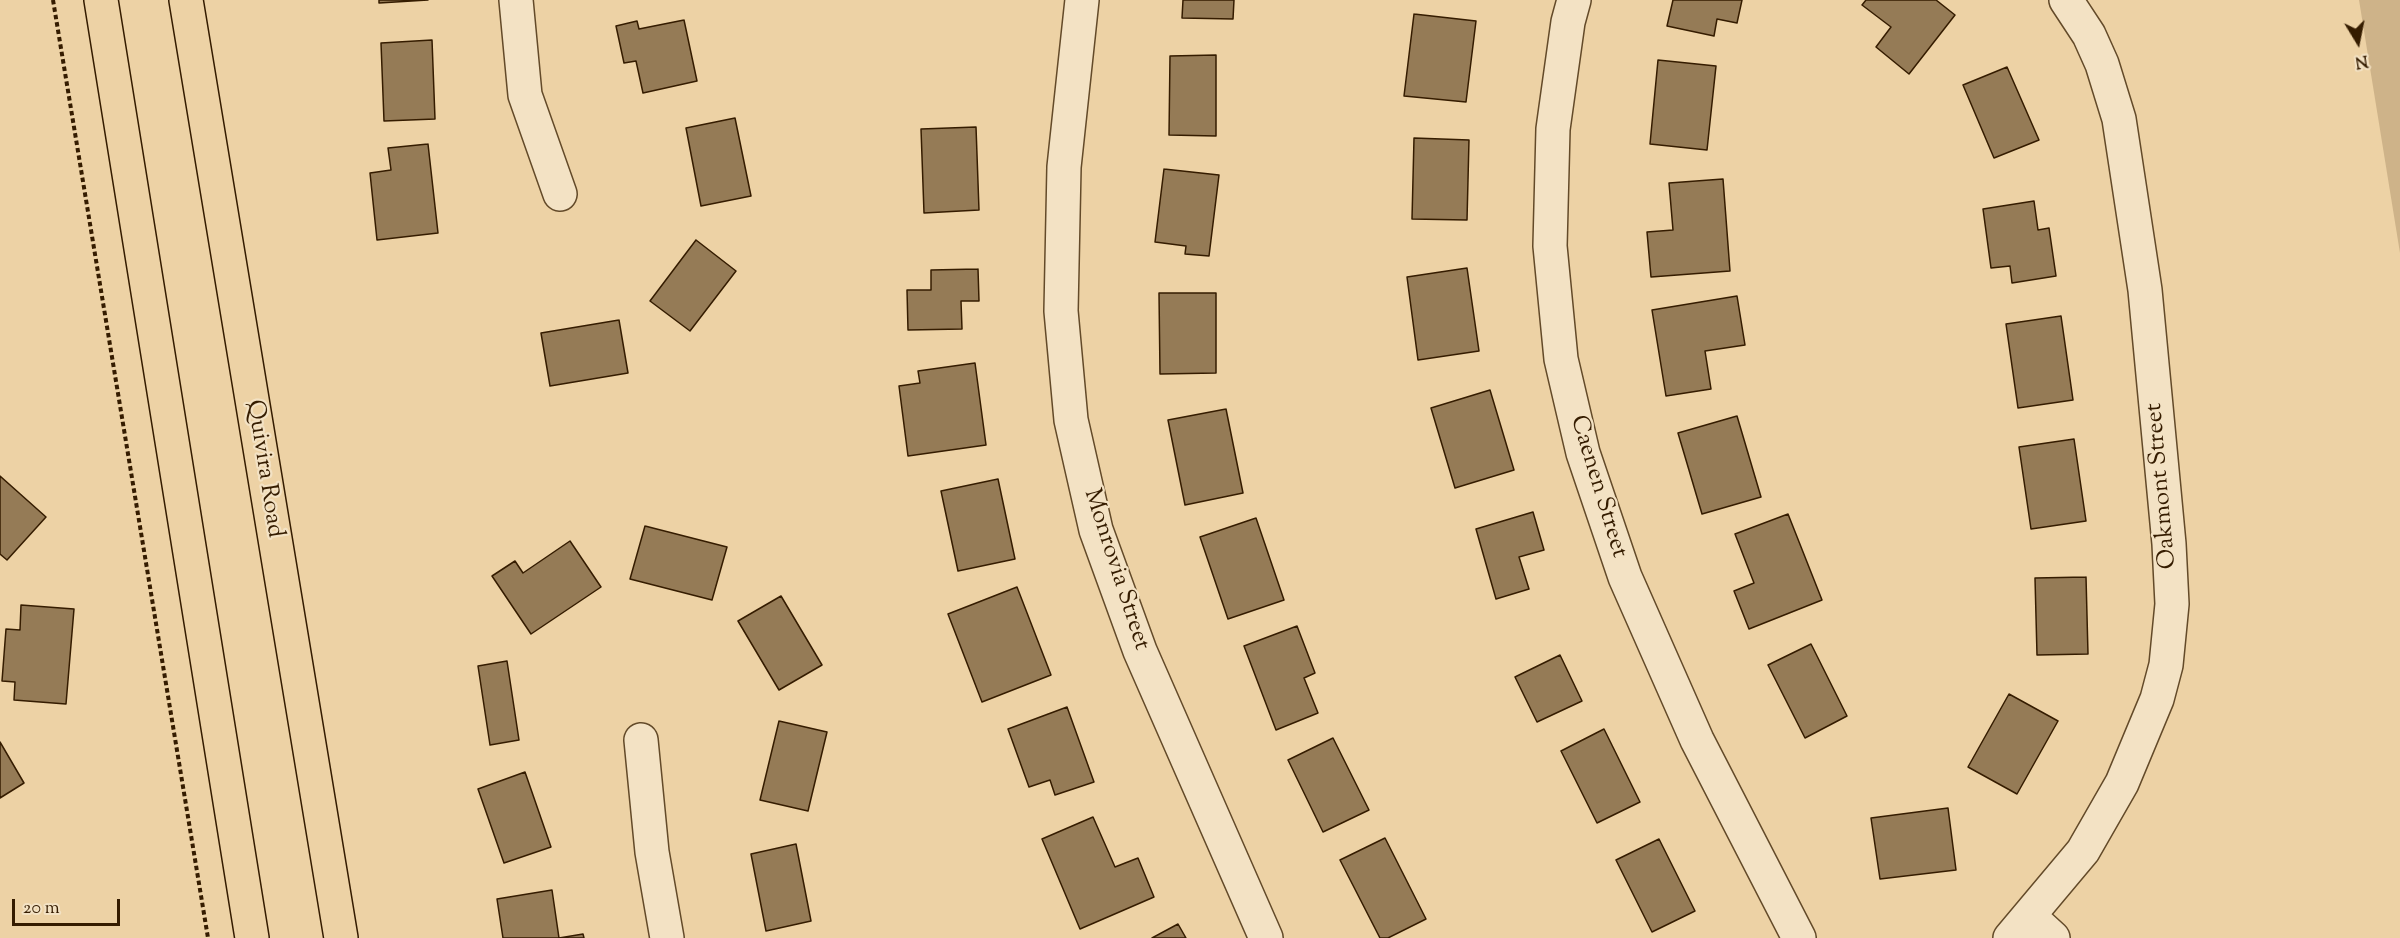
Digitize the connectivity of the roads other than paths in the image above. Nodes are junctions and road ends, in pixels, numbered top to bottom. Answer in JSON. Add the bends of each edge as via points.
{"nodes":[{"id":1,"x":101,"y":0,"type":"edge"},
{"id":2,"x":186,"y":0,"type":"edge"},
{"id":3,"x":516,"y":0,"type":"edge"},
{"id":4,"x":1082,"y":0,"type":"edge"},
{"id":5,"x":1574,"y":0,"type":"edge"},
{"id":6,"x":2066,"y":0,"type":"edge"},
{"id":7,"x":560,"y":194,"type":"dead end"},
{"id":8,"x":641,"y":740,"type":"dead end"},
{"id":9,"x":2019,"y":927,"type":"edge"},
{"id":10,"x":252,"y":938,"type":"edge"},
{"id":11,"x":341,"y":938,"type":"edge"},
{"id":12,"x":667,"y":938,"type":"edge"},
{"id":13,"x":1266,"y":938,"type":"edge"},
{"id":14,"x":1799,"y":938,"type":"edge"},
{"id":15,"x":2053,"y":938,"type":"edge"}],
"edges":[{"from":1,"to":10,"type":"main road"},
{"from":2,"to":11,"type":"main road","name":"Quivira Road"},
{"from":3,"to":7,"type":"street","via":[[525,94]]},
{"from":4,"to":13,"type":"street","name":"Monrovia Street","via":[[1063,178],[1060,311],[1071,420],[1096,530],[1140,651]]},
{"from":5,"to":14,"type":"street","name":"Caenen Street","via":[[1553,129],[1550,246],[1561,359],[1582,453],[1625,577],[1692,729]]},
{"from":6,"to":9,"type":"street","name":"Oakmont Street","via":[[2102,64],[2119,119],[2145,290],[2172,604],[2166,665],[2157,699],[2122,783],[2083,851]]},
{"from":8,"to":12,"type":"street","via":[[652,852]]},
{"from":9,"to":15,"type":"street","name":"Oakmont Street"}]}
